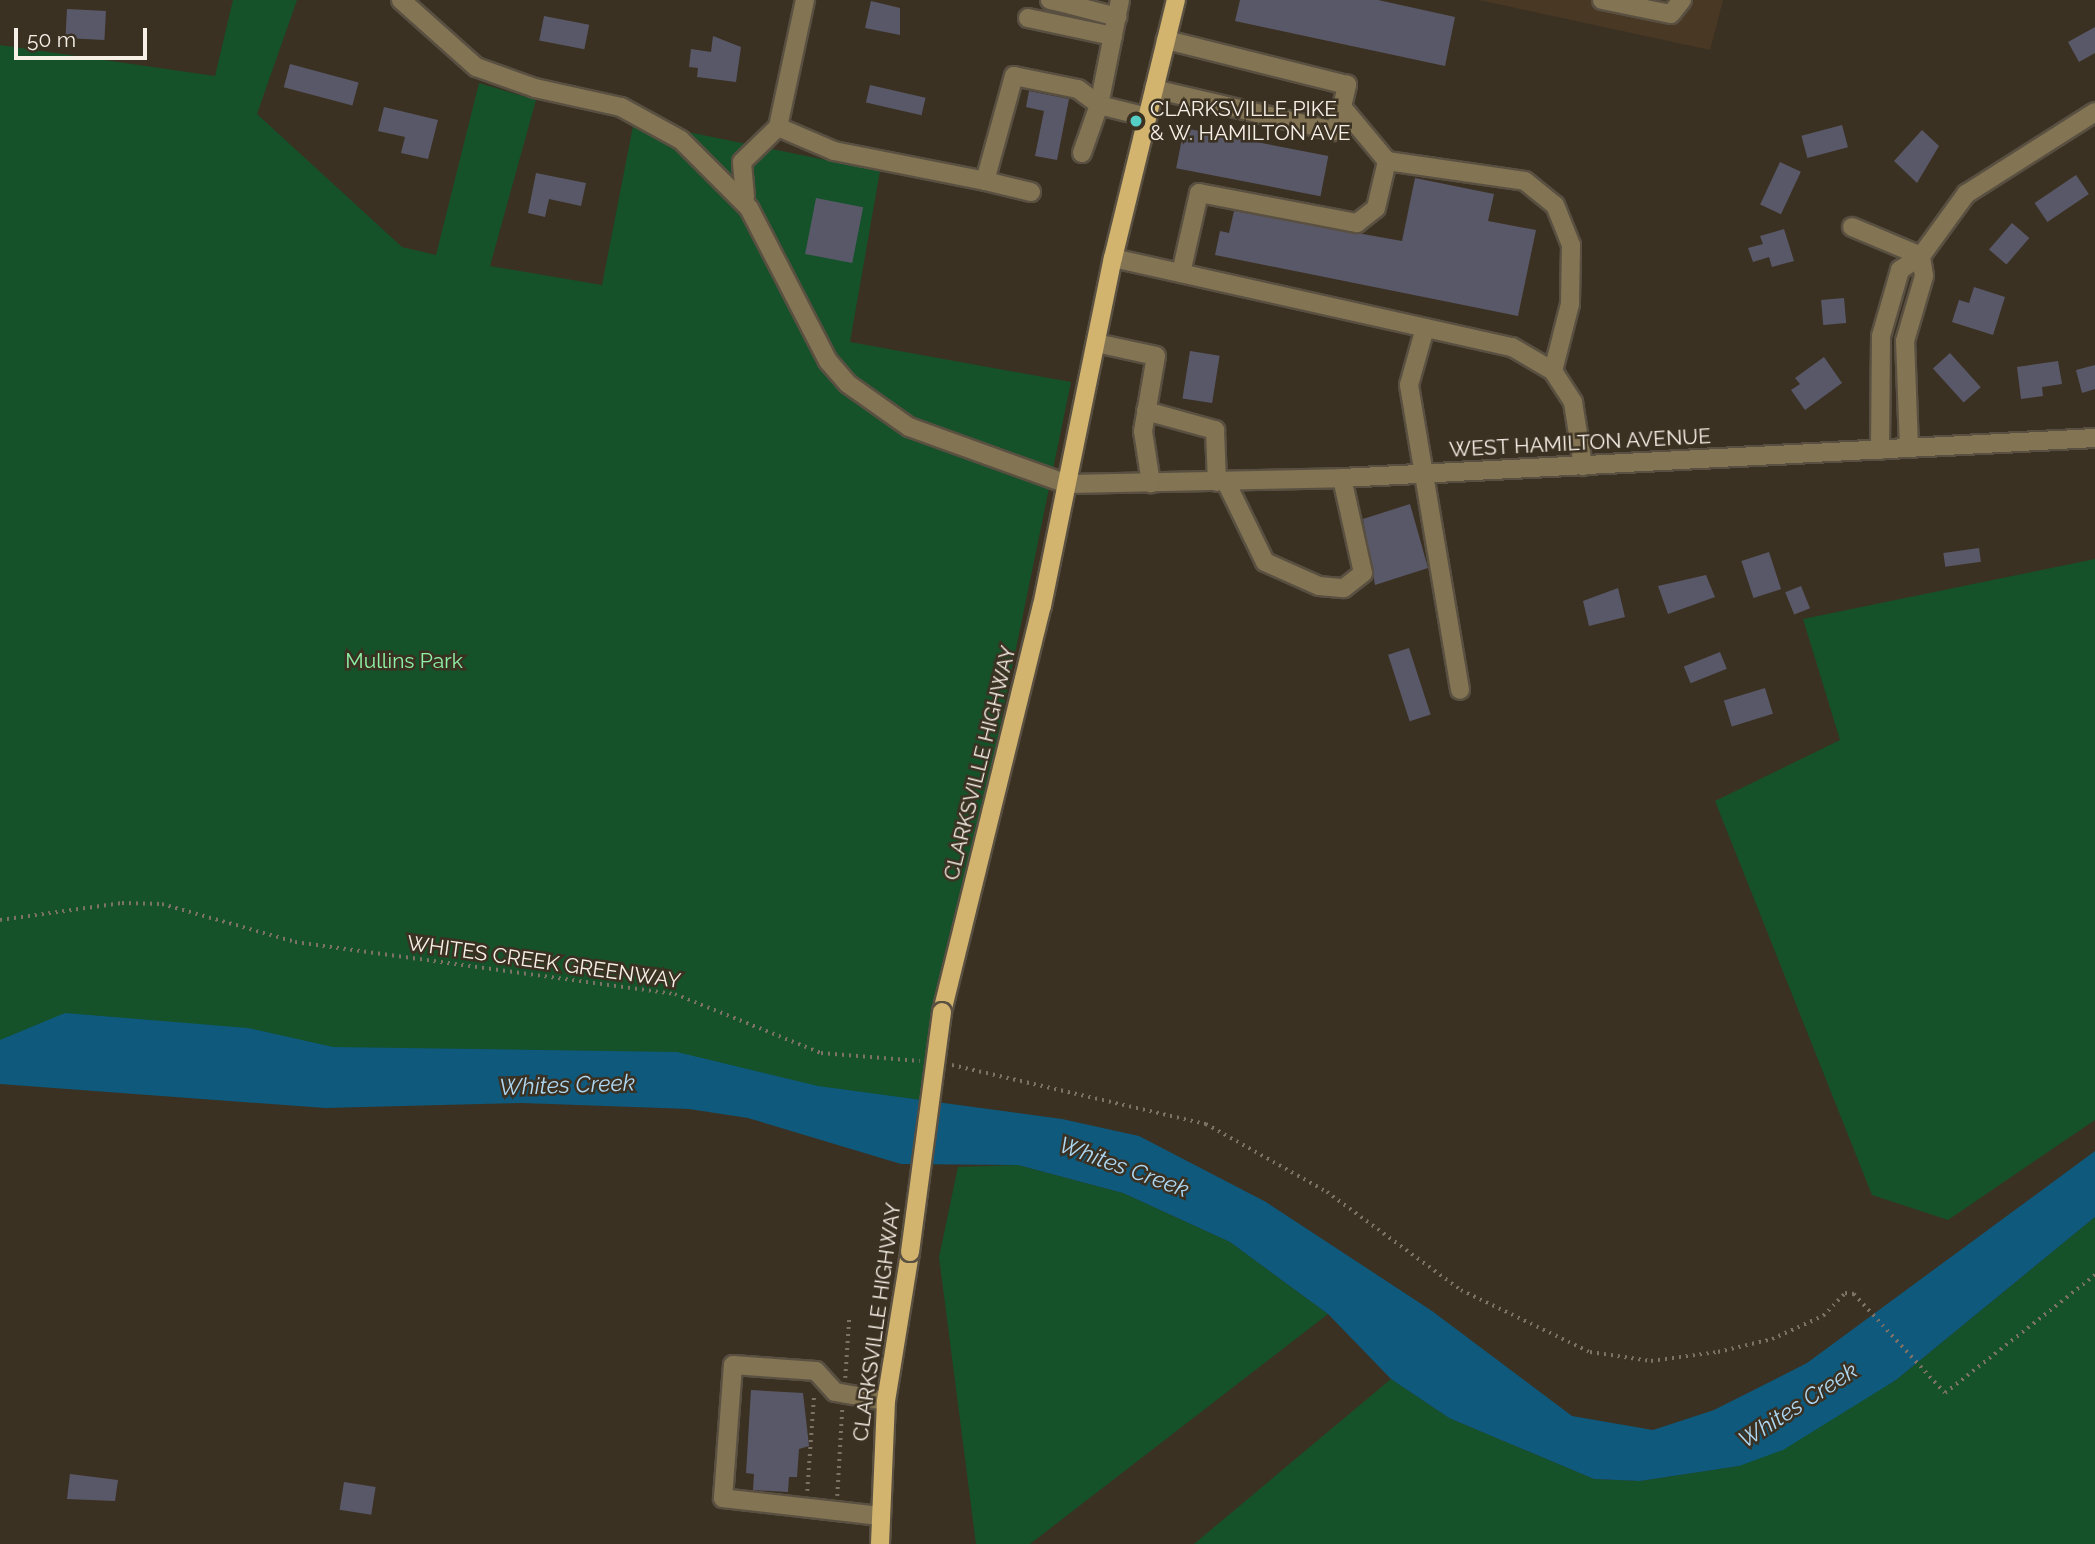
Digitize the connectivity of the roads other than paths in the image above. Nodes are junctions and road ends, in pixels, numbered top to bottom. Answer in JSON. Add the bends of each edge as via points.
{"nodes":[{"id":1,"x":401,"y":0,"type":"edge"},
{"id":2,"x":805,"y":0,"type":"edge"},
{"id":3,"x":1050,"y":0,"type":"edge"},
{"id":4,"x":1176,"y":0,"type":"edge"},
{"id":5,"x":1602,"y":0,"type":"edge"},
{"id":6,"x":1682,"y":0,"type":"edge"},
{"id":7,"x":1071,"y":2,"type":"edge"},
{"id":8,"x":1119,"y":8,"type":"edge"},
{"id":9,"x":1028,"y":18,"type":"dead end"},
{"id":10,"x":1113,"y":36,"type":"junction"},
{"id":11,"x":1166,"y":40,"type":"junction"},
{"id":12,"x":1154,"y":89,"type":"junction"},
{"id":13,"x":1099,"y":105,"type":"junction"},
{"id":14,"x":1342,"y":107,"type":"junction"},
{"id":15,"x":2095,"y":112,"type":"edge"},
{"id":16,"x":1147,"y":117,"type":"junction"},
{"id":17,"x":778,"y":127,"type":"junction"},
{"id":18,"x":1082,"y":153,"type":"dead end"},
{"id":19,"x":1387,"y":161,"type":"junction"},
{"id":20,"x":985,"y":181,"type":"junction"},
{"id":21,"x":1031,"y":192,"type":"dead end"},
{"id":22,"x":749,"y":208,"type":"junction"},
{"id":23,"x":1852,"y":227,"type":"dead end"},
{"id":24,"x":1921,"y":256,"type":"junction"},
{"id":25,"x":1113,"y":258,"type":"junction"},
{"id":26,"x":1181,"y":273,"type":"junction"},
{"id":27,"x":1425,"y":328,"type":"junction"},
{"id":28,"x":1096,"y":343,"type":"junction"},
{"id":29,"x":1878,"y":363,"type":"junction"},
{"id":30,"x":1904,"y":364,"type":"junction"},
{"id":31,"x":1553,"y":371,"type":"junction"},
{"id":32,"x":1146,"y":411,"type":"junction"},
{"id":33,"x":2095,"y":438,"type":"edge"},
{"id":34,"x":1909,"y":448,"type":"junction"},
{"id":35,"x":1880,"y":450,"type":"junction"},
{"id":36,"x":1583,"y":466,"type":"junction"},
{"id":37,"x":1427,"y":474,"type":"junction"},
{"id":38,"x":1342,"y":478,"type":"junction"},
{"id":39,"x":1222,"y":482,"type":"junction"},
{"id":40,"x":1151,"y":483,"type":"junction"},
{"id":41,"x":1067,"y":484,"type":"junction"},
{"id":42,"x":1460,"y":690,"type":"dead end"},
{"id":43,"x":886,"y":1401,"type":"junction"},
{"id":44,"x":880,"y":1516,"type":"junction"},
{"id":45,"x":880,"y":1544,"type":"edge"}],
"edges":[{"from":1,"to":22,"type":"street","via":[[475,66],[535,88],[621,107],[681,140]]},
{"from":2,"to":17,"type":"street"},
{"from":3,"to":7,"type":"street"},
{"from":4,"to":11,"type":"main road","name":"CLARKSVILLE HIGHWAY"},
{"from":5,"to":6,"type":"street","via":[[1671,14]]},
{"from":7,"to":8,"type":"street"},
{"from":8,"to":10,"type":"street"},
{"from":9,"to":10,"type":"street"},
{"from":10,"to":13,"type":"street"},
{"from":11,"to":12,"type":"main road","name":"CLARKSVILLE HIGHWAY"},
{"from":11,"to":14,"type":"street","via":[[1348,85]]},
{"from":12,"to":14,"type":"street","via":[[1335,131]]},
{"from":12,"to":16,"type":"main road","name":"CLARKSVILLE HIGHWAY"},
{"from":13,"to":16,"type":"street"},
{"from":13,"to":18,"type":"street"},
{"from":13,"to":20,"type":"street","via":[[1078,89],[1014,76]]},
{"from":14,"to":19,"type":"street"},
{"from":15,"to":24,"type":"street","via":[[1966,194]]},
{"from":16,"to":25,"type":"main road","name":"CLARKSVILLE HIGHWAY"},
{"from":17,"to":20,"type":"street","via":[[834,150]]},
{"from":17,"to":22,"type":"street","via":[[742,162]]},
{"from":19,"to":26,"type":"street","via":[[1376,208],[1357,223],[1199,193]]},
{"from":19,"to":31,"type":"street","via":[[1525,181],[1555,205],[1571,245],[1570,304]]},
{"from":20,"to":21,"type":"street"},
{"from":22,"to":41,"type":"street","via":[[828,361],[848,384],[909,427]]},
{"from":23,"to":24,"type":"street"},
{"from":24,"to":29,"type":"street","via":[[1900,270]]},
{"from":24,"to":30,"type":"street","via":[[1924,276]]},
{"from":25,"to":26,"type":"street"},
{"from":25,"to":28,"type":"main road","name":"CLARKSVILLE HIGHWAY"},
{"from":26,"to":27,"type":"street"},
{"from":27,"to":31,"type":"street","via":[[1511,347]]},
{"from":27,"to":37,"type":"street","via":[[1409,385]]},
{"from":28,"to":32,"type":"street","via":[[1156,356]]},
{"from":28,"to":41,"type":"main road","name":"CLARKSVILLE HIGHWAY"},
{"from":29,"to":30,"type":"street"},
{"from":29,"to":35,"type":"street"},
{"from":30,"to":34,"type":"street"},
{"from":31,"to":36,"type":"street","via":[[1573,402]]},
{"from":32,"to":39,"type":"street","via":[[1215,430]]},
{"from":32,"to":40,"type":"street"},
{"from":33,"to":34,"type":"street","name":"WEST HAMILTON AVENUE"},
{"from":34,"to":35,"type":"street","name":"WEST HAMILTON AVENUE"},
{"from":35,"to":36,"type":"street","name":"WEST HAMILTON AVENUE"},
{"from":36,"to":37,"type":"street","name":"WEST HAMILTON AVENUE"},
{"from":37,"to":38,"type":"street","name":"WEST HAMILTON AVENUE"},
{"from":37,"to":42,"type":"street"},
{"from":38,"to":39,"type":"street","name":"WEST HAMILTON AVENUE"},
{"from":38,"to":39,"type":"street","via":[[1363,573],[1344,587],[1319,586],[1265,562]]},
{"from":39,"to":40,"type":"street","name":"WEST HAMILTON AVENUE"},
{"from":40,"to":41,"type":"street","name":"WEST HAMILTON AVENUE"},
{"from":41,"to":43,"type":"main road","name":"CLARKSVILLE HIGHWAY","bridge":true,"via":[[942,1012]]},
{"from":43,"to":44,"type":"main road","name":"CLARKSVILLE HIGHWAY"},
{"from":43,"to":44,"type":"street","via":[[829,1389],[816,1371],[733,1365],[723,1498]]},
{"from":44,"to":45,"type":"main road","name":"CLARKSVILLE HIGHWAY"}]}
